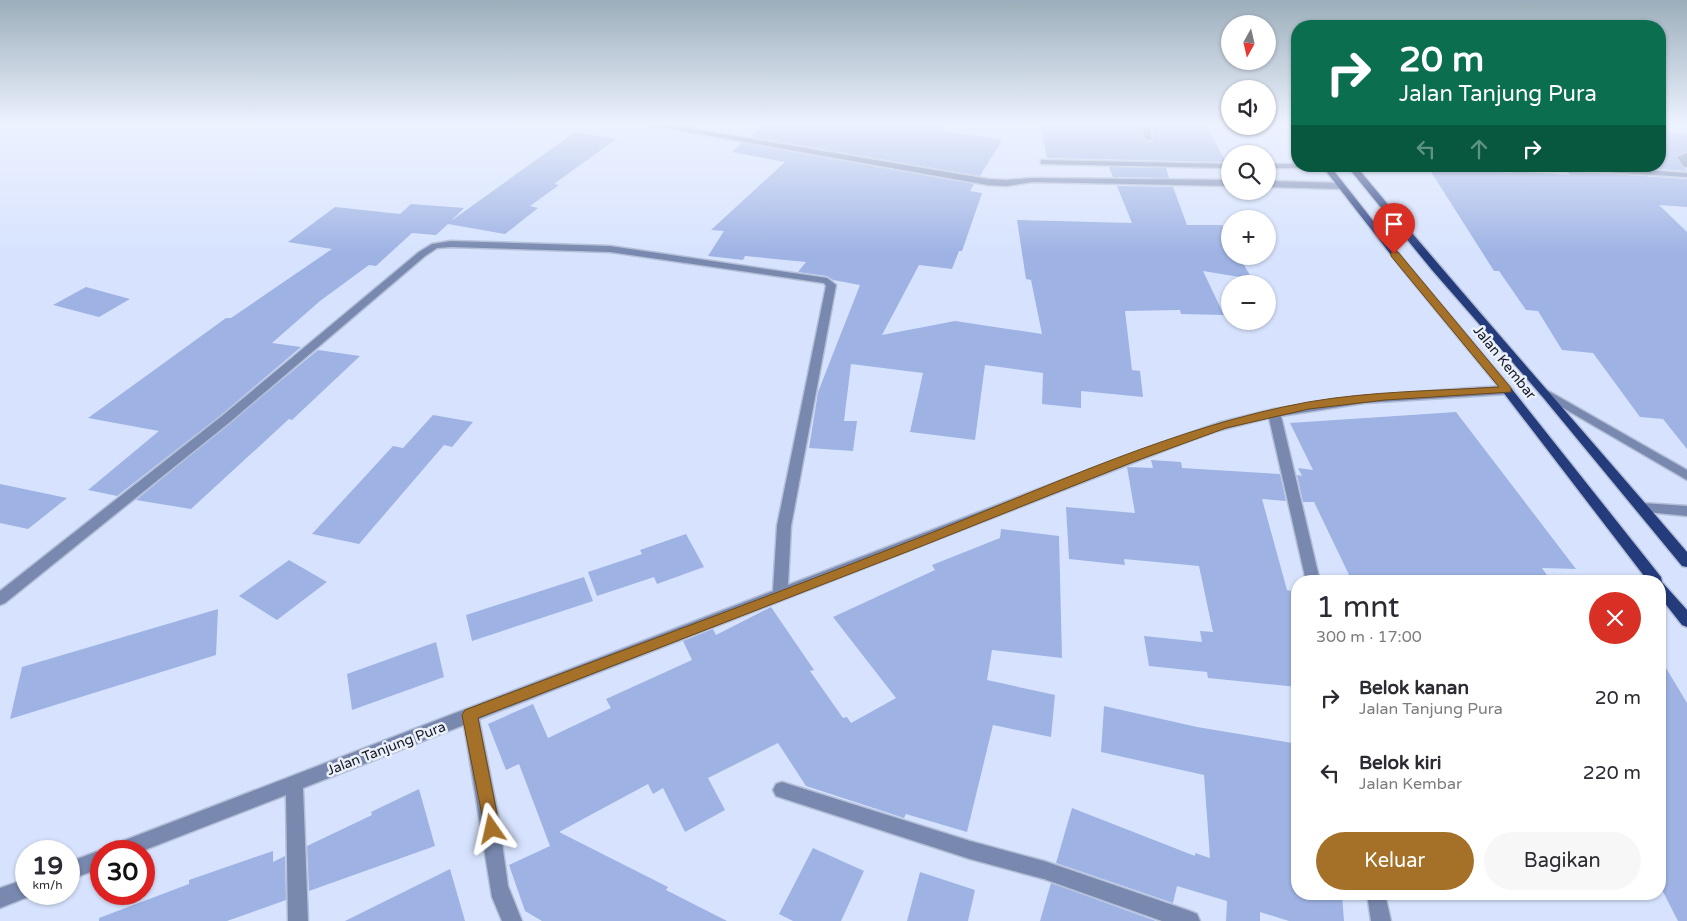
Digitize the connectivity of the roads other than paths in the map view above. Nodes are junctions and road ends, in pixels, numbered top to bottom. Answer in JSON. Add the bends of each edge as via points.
{"nodes":[{"id":1,"x":900,"y":167,"type":"edge"},
{"id":2,"x":1331,"y":172,"type":"edge"},
{"id":3,"x":1356,"y":172,"type":"edge"},
{"id":4,"x":1639,"y":172,"type":"edge"},
{"id":5,"x":1687,"y":175,"type":"edge"},
{"id":6,"x":1221,"y":183,"type":"edge"},
{"id":7,"x":1276,"y":184,"type":"edge"},
{"id":8,"x":1340,"y":184,"type":"junction"},
{"id":9,"x":1507,"y":390,"type":"junction"},
{"id":10,"x":1545,"y":393,"type":"junction"},
{"id":11,"x":1274,"y":413,"type":"junction"},
{"id":12,"x":1687,"y":476,"type":"edge"},
{"id":13,"x":1642,"y":508,"type":"junction"},
{"id":14,"x":1687,"y":511,"type":"edge"},
{"id":15,"x":1687,"y":562,"type":"edge"},
{"id":16,"x":1312,"y":575,"type":"edge"},
{"id":17,"x":1651,"y":575,"type":"edge"},
{"id":18,"x":780,"y":595,"type":"junction"},
{"id":19,"x":1666,"y":595,"type":"edge"},
{"id":20,"x":0,"y":599,"type":"edge"},
{"id":21,"x":1687,"y":621,"type":"edge"},
{"id":22,"x":470,"y":715,"type":"junction"},
{"id":23,"x":294,"y":784,"type":"junction"},
{"id":24,"x":782,"y":790,"type":"dead end"},
{"id":25,"x":149,"y":840,"type":"edge"},
{"id":26,"x":15,"y":892,"type":"edge"},
{"id":27,"x":0,"y":898,"type":"edge"},
{"id":28,"x":1377,"y":900,"type":"edge"},
{"id":29,"x":298,"y":921,"type":"edge"},
{"id":30,"x":512,"y":921,"type":"edge"},
{"id":31,"x":1190,"y":921,"type":"edge"},
{"id":32,"x":1381,"y":921,"type":"edge"}],
"edges":[{"from":1,"to":6,"type":"street","via":[[1006,183],[1032,180]]},
{"from":2,"to":8,"type":"main road","name":"Jalan Kembar"},
{"from":3,"to":10,"type":"main road","name":"Jalan Kembar"},
{"from":4,"to":5,"type":"street"},
{"from":7,"to":8,"type":"street"},
{"from":8,"to":9,"type":"main road","name":"Jalan Kembar"},
{"from":9,"to":11,"type":"street","name":"Jalan Tanjung Pura","via":[[1385,396],[1309,405]]},
{"from":9,"to":17,"type":"main road","name":"Jalan Kembar"},
{"from":10,"to":12,"type":"street"},
{"from":10,"to":13,"type":"main road","name":"Jalan Kembar"},
{"from":11,"to":16,"type":"street"},
{"from":11,"to":18,"type":"street","name":"Jalan Tanjung Pura","via":[[1223,425],[1129,459]]},
{"from":13,"to":14,"type":"street"},
{"from":13,"to":15,"type":"main road","name":"Jalan Kembar"},
{"from":18,"to":20,"type":"street","via":[[784,526],[829,294],[827,281],[610,249],[488,243],[444,244],[422,254],[226,419]]},
{"from":18,"to":22,"type":"street","name":"Jalan Tanjung Pura"},
{"from":19,"to":21,"type":"main road"},
{"from":22,"to":23,"type":"street","name":"Jalan Tanjung Pura"},
{"from":22,"to":30,"type":"street","via":[[492,829],[501,901]]},
{"from":23,"to":25,"type":"street","name":"Jalan Tanjung Pura"},
{"from":23,"to":29,"type":"street"},
{"from":24,"to":31,"type":"street","via":[[1044,870]]},
{"from":26,"to":27,"type":"street"},
{"from":28,"to":32,"type":"street"}]}
